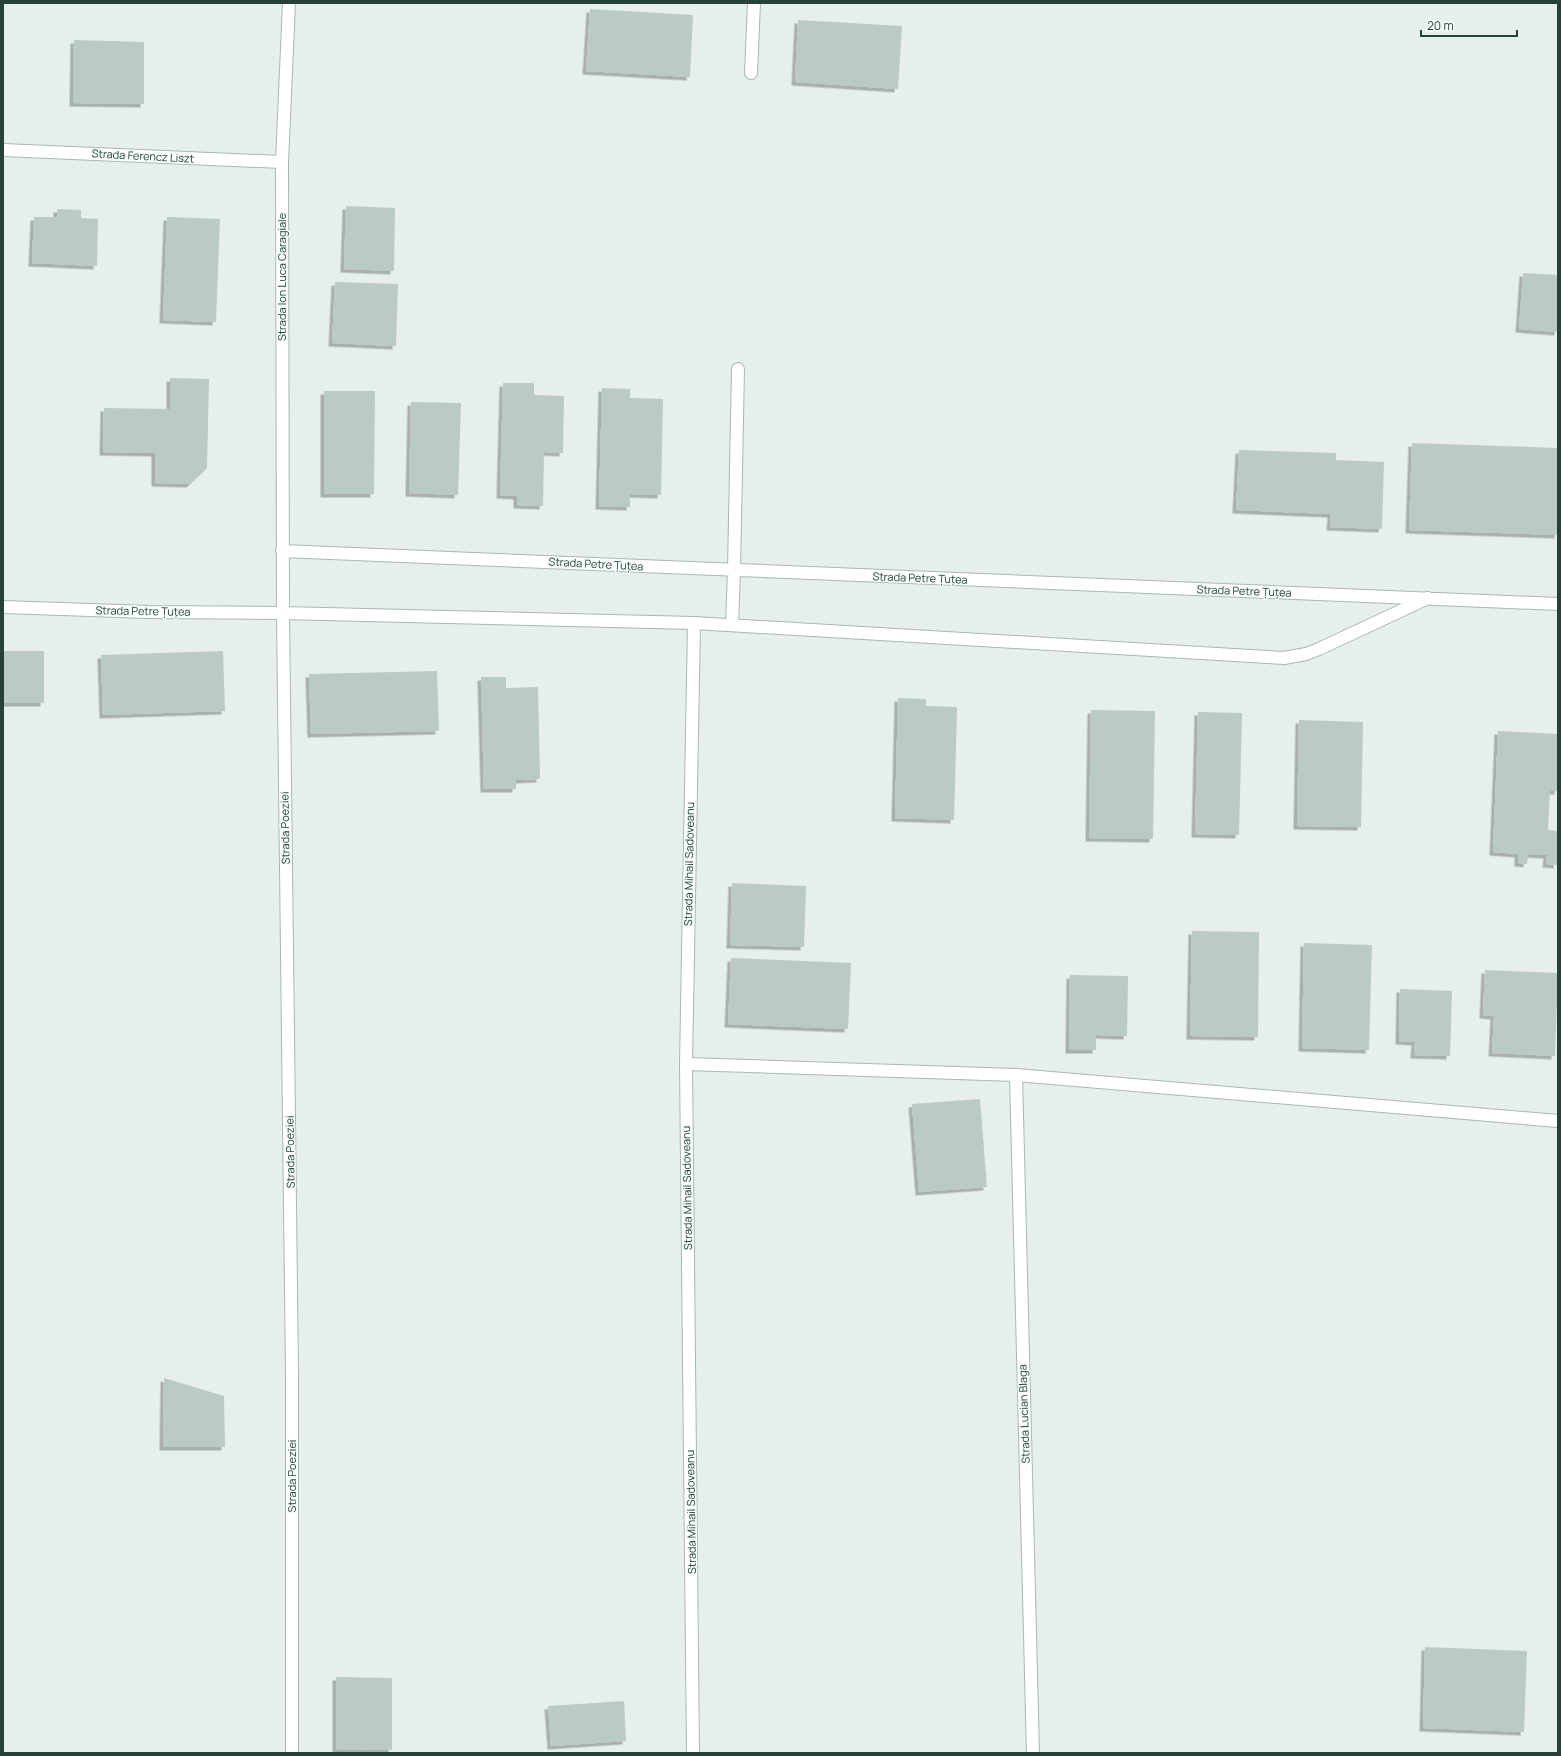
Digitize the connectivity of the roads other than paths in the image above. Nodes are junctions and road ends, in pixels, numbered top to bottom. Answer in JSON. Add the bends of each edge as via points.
{"nodes":[{"id":1,"x":289,"y":3,"type":"edge"},
{"id":2,"x":754,"y":3,"type":"edge"},
{"id":3,"x":751,"y":72,"type":"dead end"},
{"id":4,"x":3,"y":150,"type":"edge"},
{"id":5,"x":282,"y":162,"type":"junction"},
{"id":6,"x":738,"y":369,"type":"dead end"},
{"id":7,"x":282,"y":550,"type":"junction"},
{"id":8,"x":734,"y":570,"type":"junction"},
{"id":9,"x":1428,"y":598,"type":"junction"},
{"id":10,"x":1558,"y":604,"type":"edge"},
{"id":11,"x":3,"y":607,"type":"edge"},
{"id":12,"x":282,"y":613,"type":"junction"},
{"id":13,"x":694,"y":623,"type":"junction"},
{"id":14,"x":732,"y":625,"type":"junction"},
{"id":15,"x":686,"y":1064,"type":"junction"},
{"id":16,"x":1016,"y":1075,"type":"junction"},
{"id":17,"x":1558,"y":1121,"type":"edge"},
{"id":18,"x":292,"y":1753,"type":"edge"},
{"id":19,"x":693,"y":1753,"type":"edge"},
{"id":20,"x":1033,"y":1753,"type":"edge"}],
"edges":[{"from":1,"to":5,"type":"street","name":"Strada Ion Luca Caragiale"},
{"from":2,"to":3,"type":"street"},
{"from":4,"to":5,"type":"street","name":"Strada Ferencz Liszt"},
{"from":5,"to":7,"type":"street","name":"Strada Ion Luca Caragiale"},
{"from":6,"to":8,"type":"street"},
{"from":7,"to":8,"type":"street","name":"Strada Petre Țuțea"},
{"from":7,"to":12,"type":"street","name":"Strada Poeziei"},
{"from":8,"to":9,"type":"street","name":"Strada Petre Țuțea"},
{"from":8,"to":14,"type":"street"},
{"from":9,"to":10,"type":"street","name":"Strada Petre Țuțea"},
{"from":9,"to":14,"type":"street","name":"Strada Petre Țuțea","via":[[1306,654],[1284,658]]},
{"from":11,"to":12,"type":"street","name":"Strada Petre Țuțea"},
{"from":12,"to":13,"type":"street","name":"Strada Petre Țuțea"},
{"from":12,"to":18,"type":"street","name":"Strada Poeziei","via":[[292,1374]]},
{"from":13,"to":14,"type":"street","name":"Strada Petre Țuțea"},
{"from":13,"to":15,"type":"street","name":"Strada Mihail Sadoveanu"},
{"from":15,"to":16,"type":"street"},
{"from":15,"to":19,"type":"street","name":"Strada Mihail Sadoveanu"},
{"from":16,"to":17,"type":"street"},
{"from":16,"to":20,"type":"street","name":"Strada Lucian Blaga"}]}
